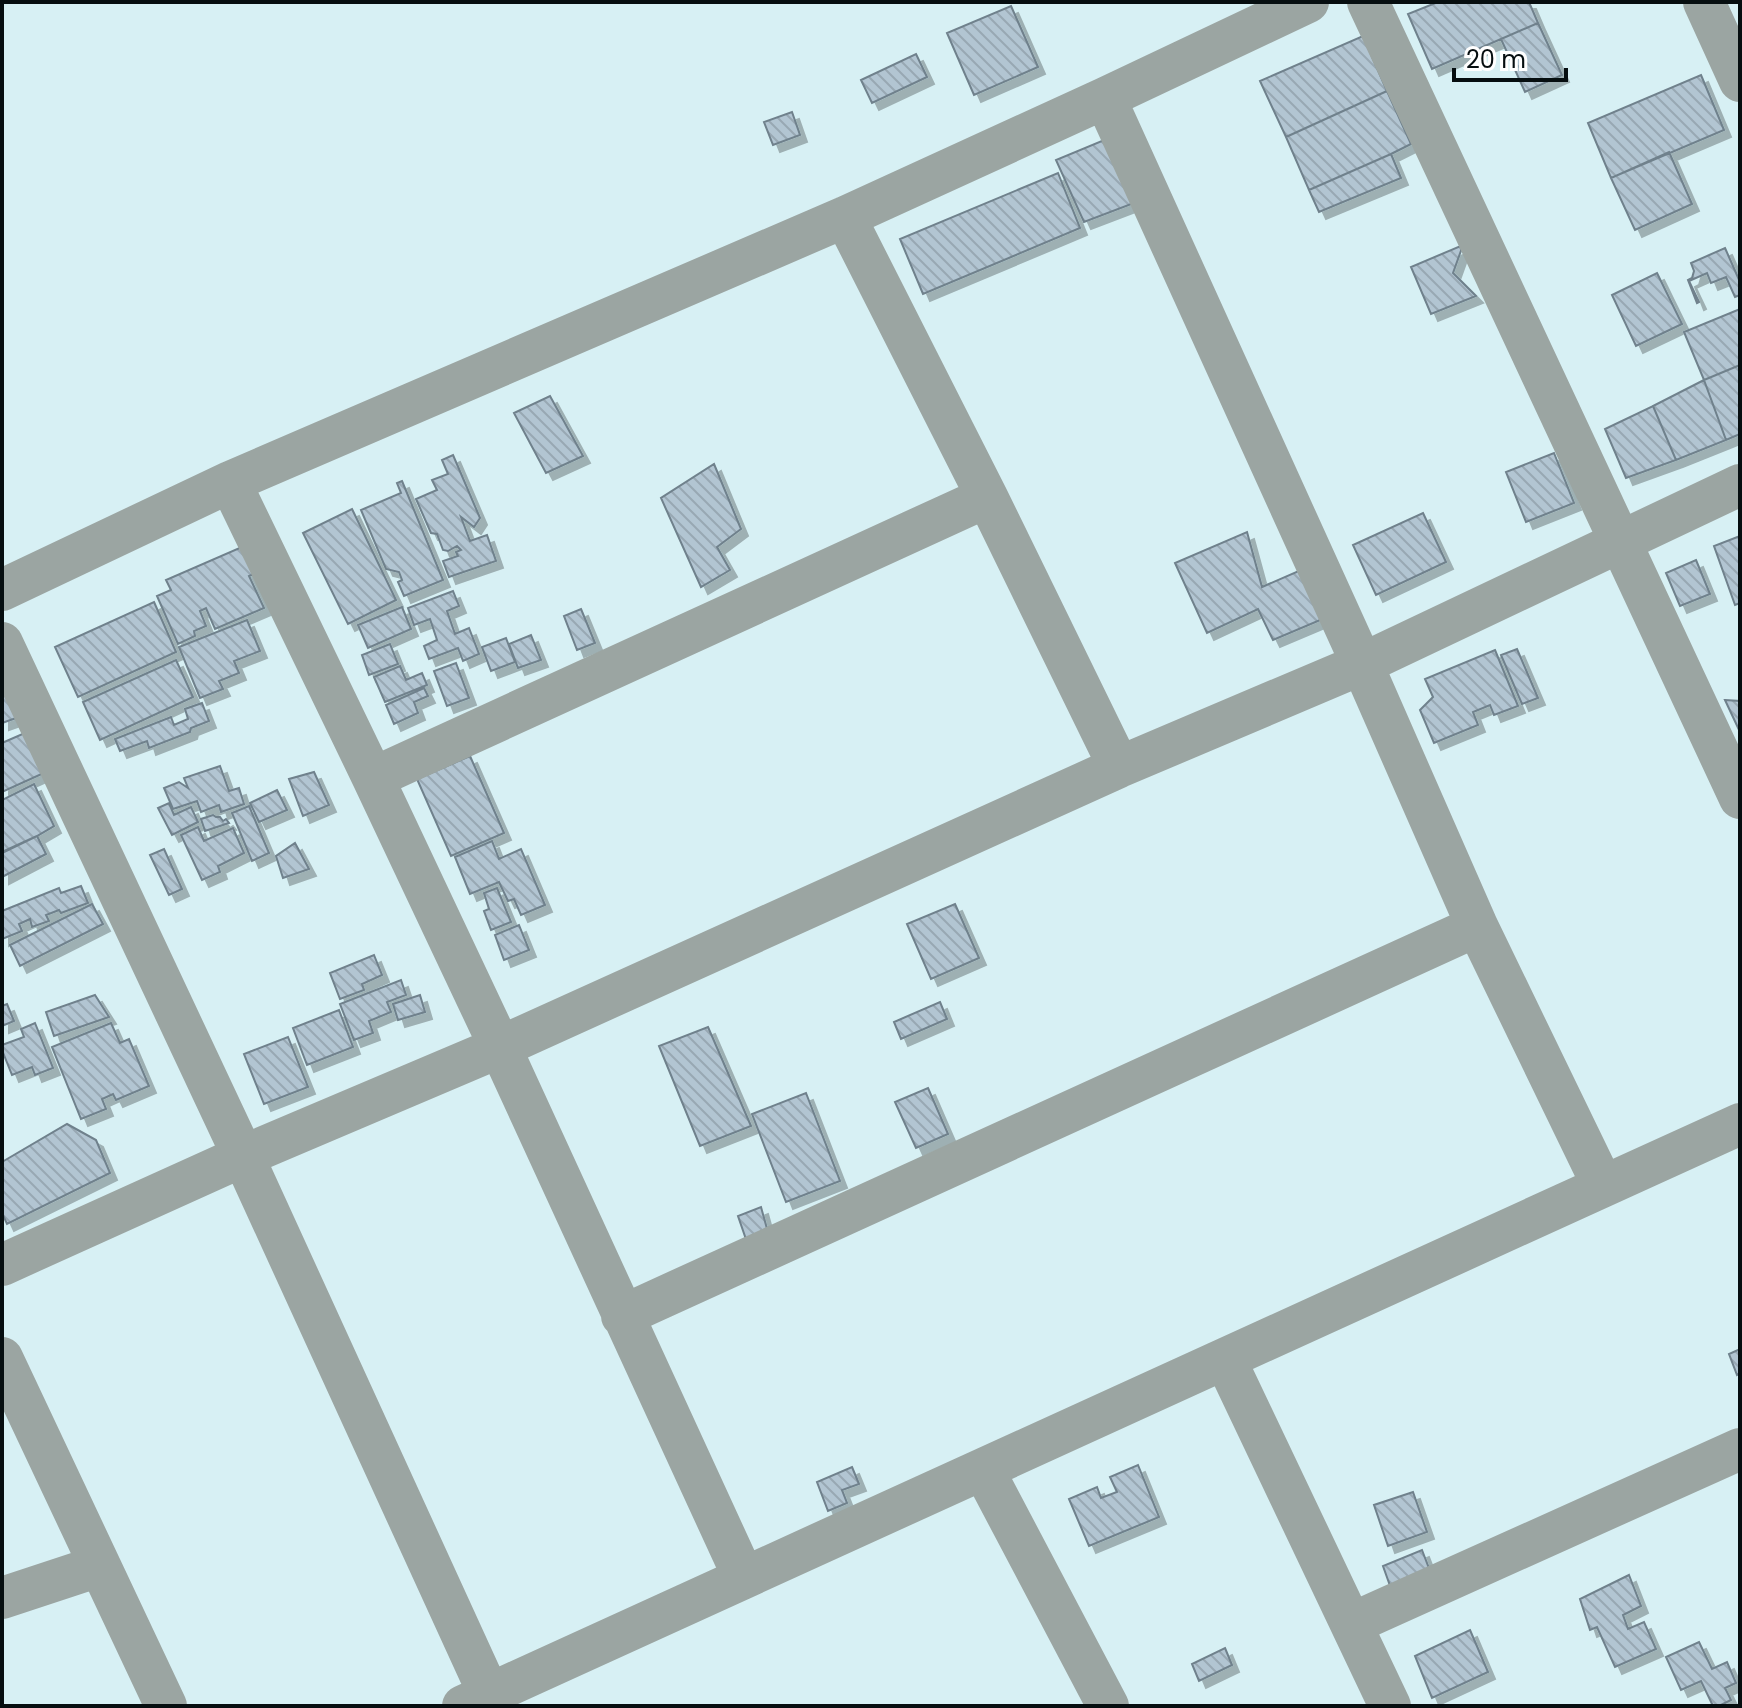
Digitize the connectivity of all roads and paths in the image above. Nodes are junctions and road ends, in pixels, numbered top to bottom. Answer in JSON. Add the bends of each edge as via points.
{"nodes":[{"id":1,"x":1308,"y":2,"type":"edge"},
{"id":2,"x":1368,"y":2,"type":"edge"},
{"id":3,"x":1704,"y":2,"type":"edge"},
{"id":4,"x":1740,"y":81,"type":"edge"},
{"id":5,"x":1105,"y":98,"type":"junction"},
{"id":6,"x":845,"y":217,"type":"junction"},
{"id":7,"x":230,"y":482,"type":"junction"},
{"id":8,"x":1740,"y":485,"type":"edge"},
{"id":9,"x":987,"y":497,"type":"junction"},
{"id":10,"x":1620,"y":541,"type":"junction"},
{"id":11,"x":2,"y":590,"type":"edge"},
{"id":12,"x":2,"y":643,"type":"edge"},
{"id":13,"x":1362,"y":664,"type":"junction"},
{"id":14,"x":1119,"y":767,"type":"junction"},
{"id":15,"x":373,"y":778,"type":"junction"},
{"id":16,"x":1740,"y":798,"type":"edge"},
{"id":17,"x":1477,"y":926,"type":"junction"},
{"id":18,"x":500,"y":1047,"type":"junction"},
{"id":19,"x":1740,"y":1124,"type":"edge"},
{"id":20,"x":243,"y":1156,"type":"junction"},
{"id":21,"x":1603,"y":1186,"type":"junction"},
{"id":22,"x":2,"y":1265,"type":"edge"},
{"id":23,"x":622,"y":1316,"type":"junction"},
{"id":24,"x":2,"y":1358,"type":"edge"},
{"id":25,"x":1225,"y":1359,"type":"junction"},
{"id":26,"x":1740,"y":1449,"type":"edge"},
{"id":27,"x":983,"y":1469,"type":"junction"},
{"id":28,"x":99,"y":1566,"type":"junction"},
{"id":29,"x":744,"y":1578,"type":"junction"},
{"id":30,"x":2,"y":1598,"type":"edge"},
{"id":31,"x":1351,"y":1624,"type":"junction"},
{"id":32,"x":476,"y":1700,"type":"edge"},
{"id":33,"x":166,"y":1706,"type":"edge"},
{"id":34,"x":1108,"y":1706,"type":"edge"},
{"id":35,"x":1390,"y":1706,"type":"edge"}],
"edges":[{"from":1,"to":5,"type":"street"},
{"from":2,"to":10,"type":"street"},
{"from":3,"to":4,"type":"street"},
{"from":5,"to":6,"type":"street"},
{"from":5,"to":13,"type":"street"},
{"from":6,"to":7,"type":"street"},
{"from":6,"to":9,"type":"street"},
{"from":7,"to":11,"type":"street"},
{"from":7,"to":15,"type":"street"},
{"from":8,"to":10,"type":"street"},
{"from":9,"to":14,"type":"street"},
{"from":9,"to":15,"type":"street"},
{"from":10,"to":13,"type":"street"},
{"from":10,"to":16,"type":"street"},
{"from":12,"to":20,"type":"street"},
{"from":13,"to":14,"type":"street"},
{"from":13,"to":17,"type":"street"},
{"from":14,"to":18,"type":"street"},
{"from":15,"to":18,"type":"street"},
{"from":17,"to":21,"type":"street"},
{"from":17,"to":23,"type":"street"},
{"from":18,"to":20,"type":"street"},
{"from":18,"to":23,"type":"street"},
{"from":19,"to":21,"type":"street"},
{"from":20,"to":22,"type":"street"},
{"from":20,"to":32,"type":"street"},
{"from":21,"to":25,"type":"street"},
{"from":23,"to":29,"type":"street"},
{"from":24,"to":28,"type":"street"},
{"from":25,"to":27,"type":"street"},
{"from":25,"to":31,"type":"street"},
{"from":26,"to":31,"type":"street"},
{"from":27,"to":29,"type":"street"},
{"from":27,"to":34,"type":"street"},
{"from":28,"to":30,"type":"street"},
{"from":28,"to":33,"type":"street"},
{"from":29,"to":32,"type":"street"},
{"from":31,"to":35,"type":"street"}]}
